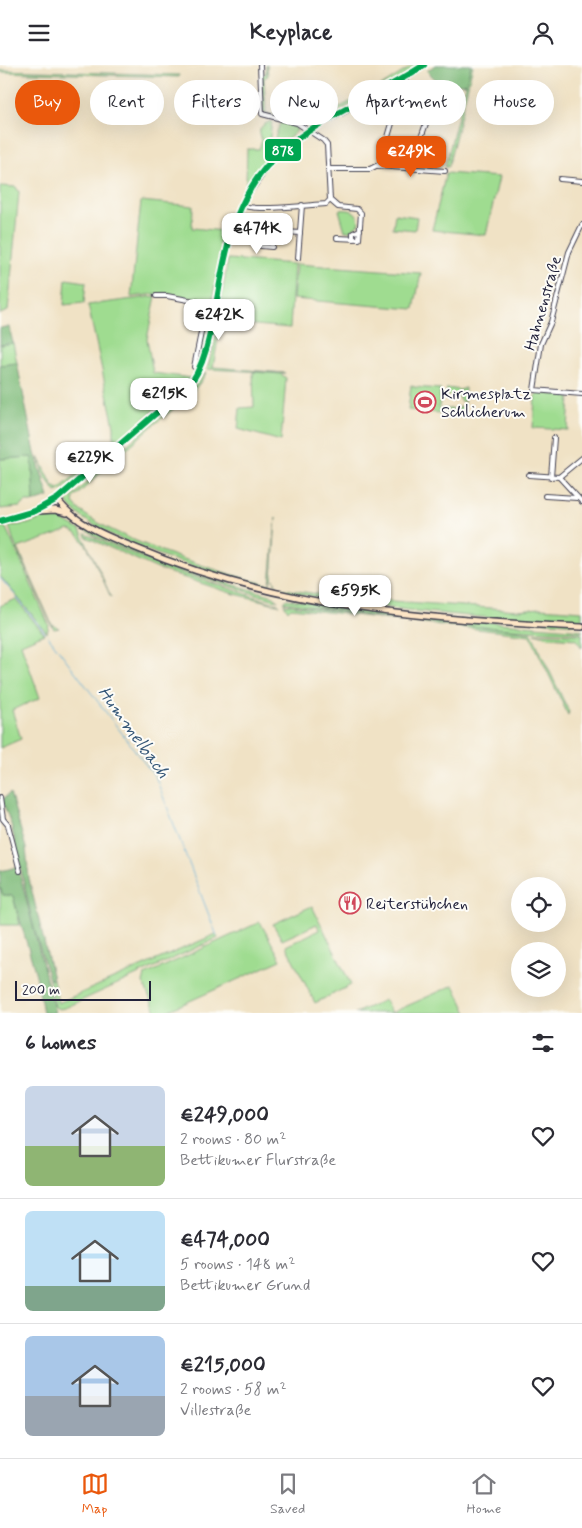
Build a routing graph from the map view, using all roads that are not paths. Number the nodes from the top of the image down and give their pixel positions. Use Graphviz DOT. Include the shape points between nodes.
graph roads {
  1 [pos="260,65"];
  2 [pos="424,65"];
  3 [pos="406,78"];
  4 [pos="426,125"];
  5 [pos="307,131"];
  6 [pos="386,144"];
  7 [pos="378,167"];
  8 [pos="328,169"];
  9 [pos="445,171"];
  10 [pos="560,179"];
  11 [pos="582,181"];
  12 [pos="330,200"];
  13 [pos="241,205"];
  14 [pos="302,205"];
  15 [pos="582,225"];
  16 [pos="273,231"];
  17 [pos="300,233"];
  18 [pos="337,238"];
  19 [pos="298,258"];
  20 [pos="156,296"];
  21 [pos="207,303"];
  22 [pos="215,305"];
  23 [pos="200,370"];
  24 [pos="582,394"];
  25 [pos="554,438"];
  26 [pos="582,458"];
  27 [pos="529,475"];
  28 [pos="551,477"];
  29 [pos="559,477"];
  30 [pos="545,496"];
  31 [pos="577,498"];
  32 [pos="57,499"];
  33 [pos="582,502"];
  34 [pos="35,511"];
  35 [pos="69,514"];
  36 [pos="0,521"];
  37 [pos="582,627"];
  38 [pos="0,798"];
  39 [pos="1,820"];
  40 [pos="20,871"];
  1 -- 5 [label="street" via="262,115 294,121"];
  2 -- 3 [label="main road"];
  3 -- 5 [label="main road"];
  3 -- 6 [label="street" via="405,93"];
  4 -- 6 [label="street" via="418,149"];
  5 -- 8 [label="street" via="326,144"];
  5 -- 13 [label="main road" via="272,160"];
  6 -- 7 [label="street"];
  7 -- 8 [label="street"];
  7 -- 9 [label="street"];
  8 -- 12 [label="street"];
  10 -- 11 [label="street"];
  12 -- 14 [label="street" via="326,204"];
  12 -- 18 [label="street" via="337,207 360,211 359,239"];
  13 -- 14 [label="street" via="251,208"];
  13 -- 22 [label="main road" via="226,245"];
  14 -- 17 [label="street"];
  15 -- 24 [label="street, Hahnenstraße" via="569,252 551,322 541,344 534,390"];
  16 -- 16 [label="street" via="262,231 261,246 272,247"];
  16 -- 17 [label="street"];
  17 -- 19 [label="street"];
  20 -- 21 [label="street"];
  21 -- 22 [label="street"];
  21 -- 23 [label="street" via="194,367"];
  22 -- 23 [label="main road"];
  23 -- 32 [label="main road" via="185,388"];
  25 -- 28 [label="street"];
  26 -- 29 [label="street"];
  27 -- 28 [label="street"];
  28 -- 29 [label="street"];
  29 -- 31 [label="street"];
  30 -- 31 [label="street"];
  31 -- 33 [label="street"];
  32 -- 34 [label="main road"];
  32 -- 35 [label="main road"];
  34 -- 35 [label="main road" via="55,510"];
  34 -- 36 [label="main road"];
  35 -- 37 [label="main road" via="115,539 174,563 286,596 413,614"];
  38 -- 39 [label="street"];
  39 -- 40 [label="street" via="8,825"];
}
